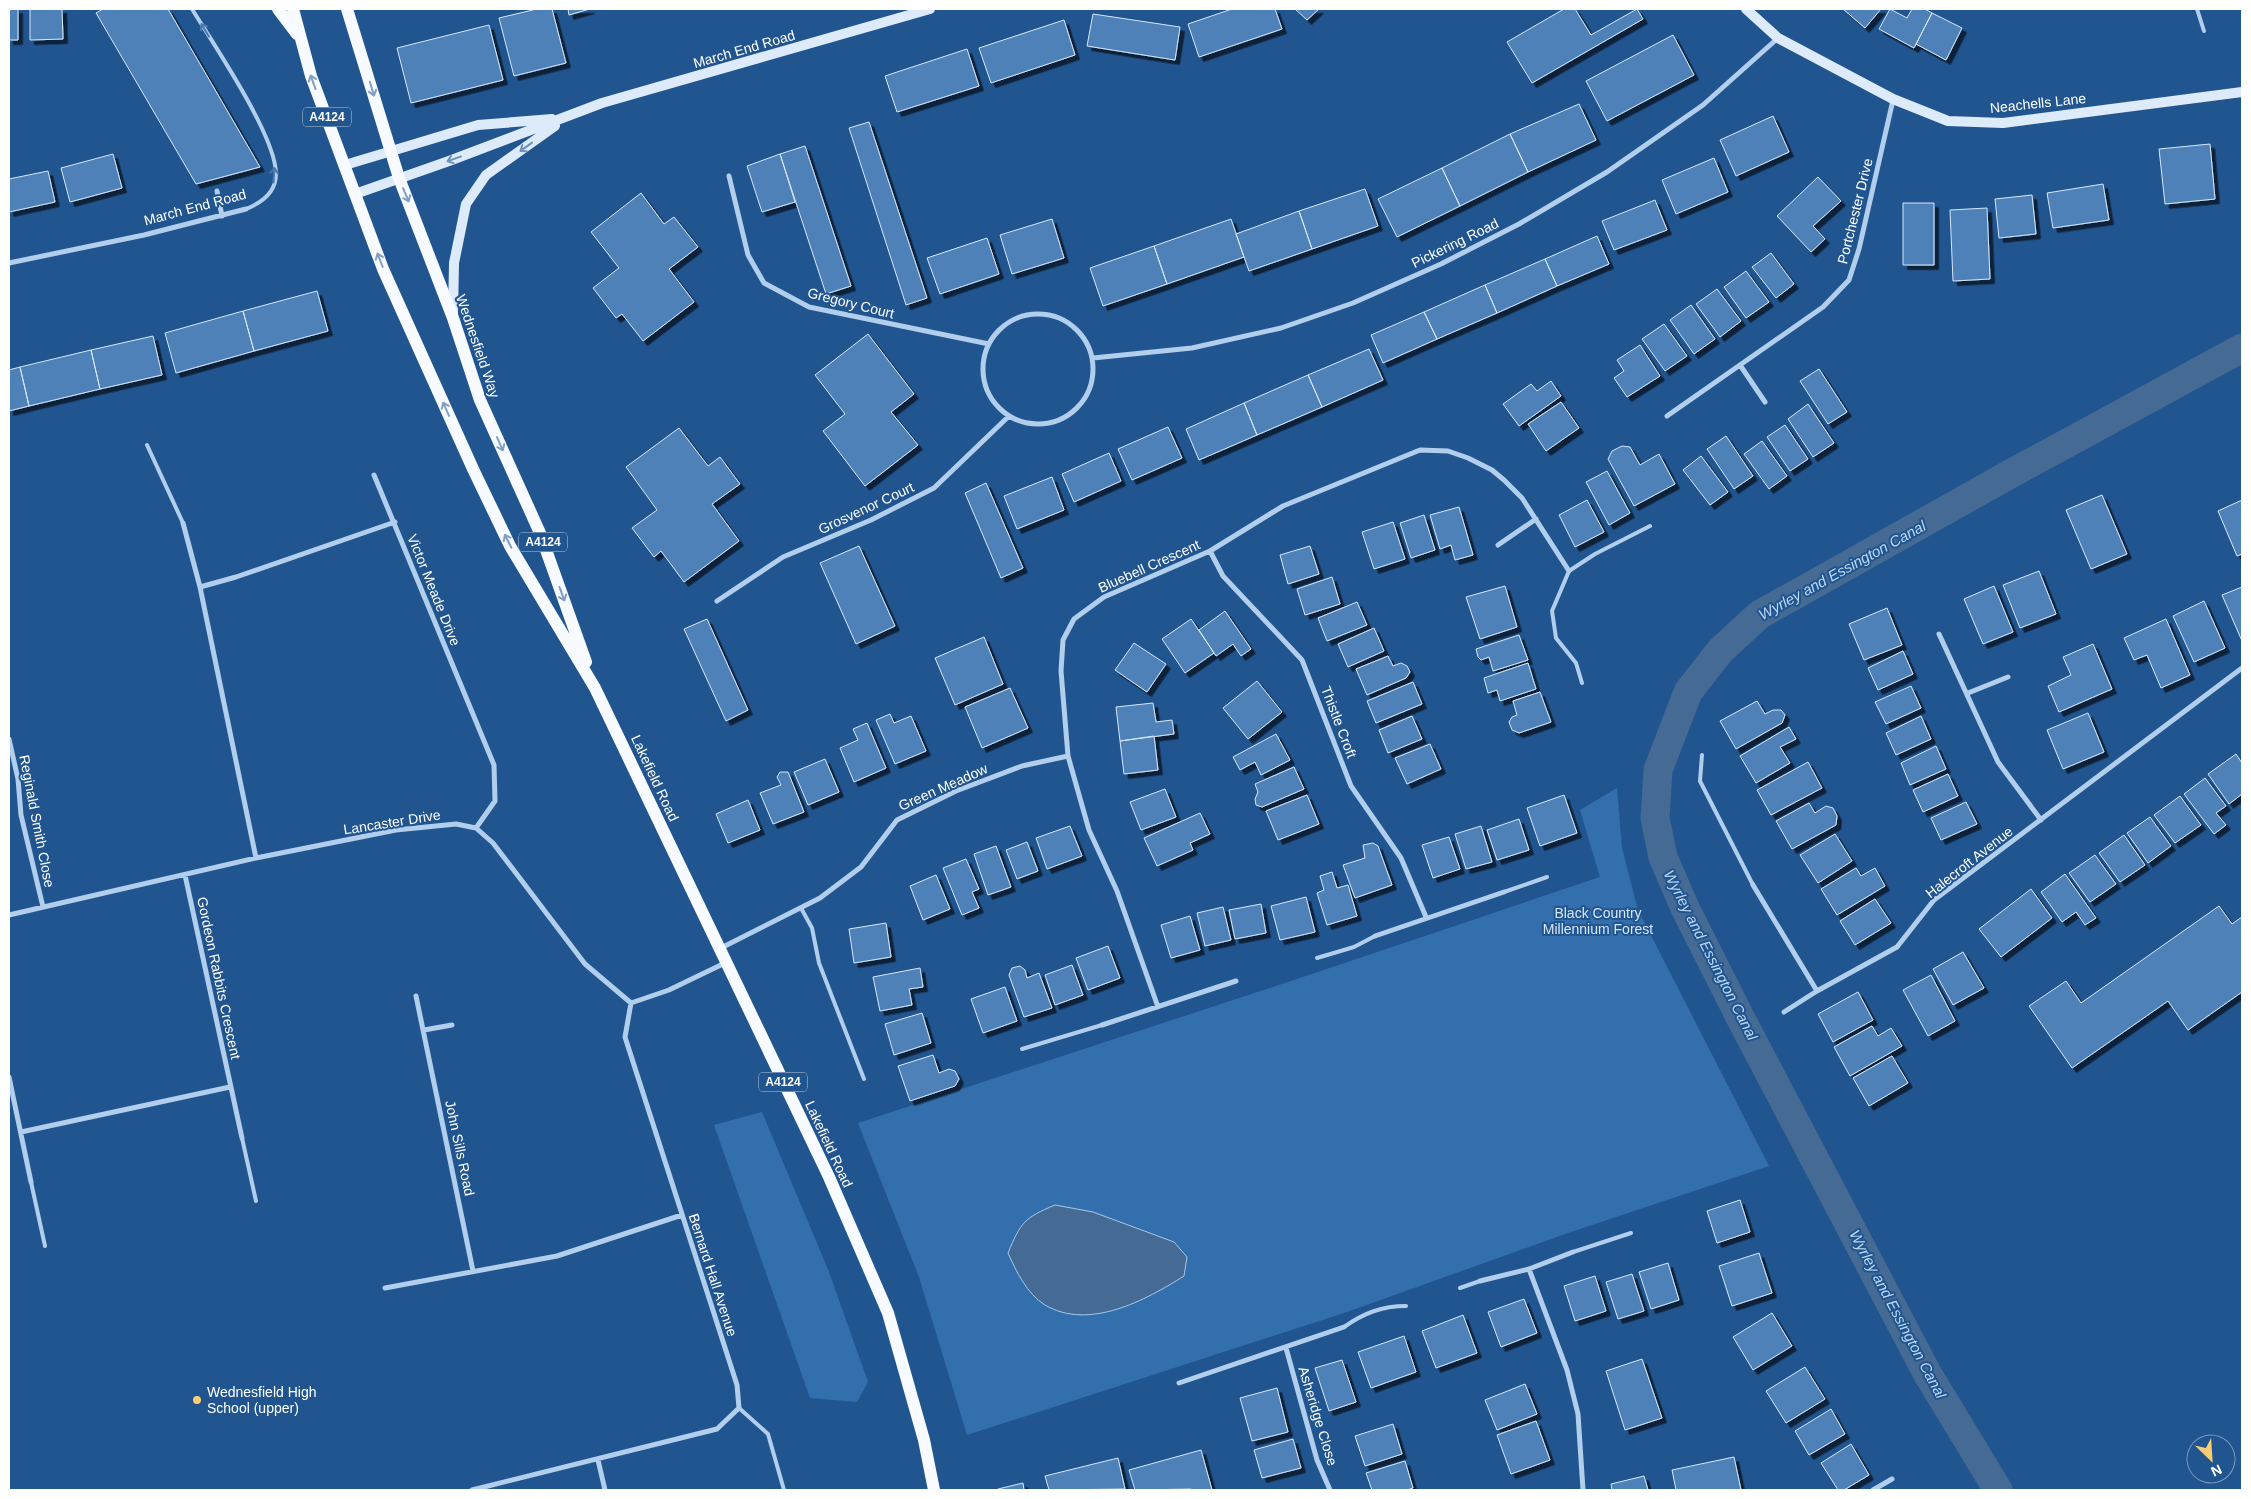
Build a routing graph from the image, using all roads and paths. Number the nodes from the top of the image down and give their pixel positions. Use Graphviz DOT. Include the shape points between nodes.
graph roads {
  1 [pos="192,9"];
  2 [pos="278,9"];
  3 [pos="293,9"];
  4 [pos="347,9"];
  5 [pos="930,9"];
  6 [pos="1746,9"];
  7 [pos="2197,9"];
  8 [pos="2204,32"];
  9 [pos="1778,38"];
  10 [pos="301,41"];
  11 [pos="2242,92"];
  12 [pos="1893,99"];
  13 [pos="566,118"];
  14 [pos="390,149"];
  15 [pos="345,165"];
  16 [pos="729,176"];
  17 [pos="399,178"];
  18 [pos="216,191"];
  19 [pos="355,194"];
  20 [pos="246,210"];
  21 [pos="222,216"];
  22 [pos="9,263"];
  23 [pos="453,318"];
  24 [pos="989,344"];
  25 [pos="1093,358"];
  26 [pos="1740,365"];
  27 [pos="1765,402"];
  28 [pos="1009,416"];
  29 [pos="1667,416"];
  30 [pos="147,445"];
  31 [pos="374,475"];
  32 [pos="1536,519"];
  33 [pos="183,522"];
  34 [pos="395,522"];
  35 [pos="1650,526"];
  36 [pos="1498,545"];
  37 [pos="1210,551"];
  38 [pos="1569,571"];
  39 [pos="200,587"];
  40 [pos="717,601"];
  41 [pos="1939,634"];
  42 [pos="2242,668"];
  43 [pos="2008,677"];
  44 [pos="1582,683"];
  45 [pos="595,688"];
  46 [pos="1968,693"];
  47 [pos="9,739"];
  48 [pos="1702,755"];
  49 [pos="1068,756"];
  50 [pos="2041,820"];
  51 [pos="476,828"];
  52 [pos="256,858"];
  53 [pos="185,875"];
  54 [pos="1547,877"];
  55 [pos="1753,884"];
  56 [pos="1504,892"];
  57 [pos="43,907"];
  58 [pos="801,908"];
  59 [pos="9,915"];
  60 [pos="1426,917"];
  61 [pos="1375,936"];
  62 [pos="721,948"];
  63 [pos="1317,958"];
  64 [pos="728,962"];
  65 [pos="1236,981"];
  66 [pos="1817,991"];
  67 [pos="416,996"];
  68 [pos="630,1003"];
  69 [pos="1158,1007"];
  70 [pos="1784,1012"];
  71 [pos="452,1025"];
  72 [pos="1102,1025"];
  73 [pos="424,1030"];
  74 [pos="1022,1050"];
  75 [pos="9,1078"];
  76 [pos="864,1079"];
  77 [pos="230,1087"];
  78 [pos="21,1132"];
  79 [pos="242,1138"];
  80 [pos="31,1182"];
  81 [pos="256,1201"];
  82 [pos="682,1215"];
  83 [pos="1631,1233"];
  84 [pos="45,1246"];
  85 [pos="1574,1252"];
  86 [pos="1530,1269"];
  87 [pos="473,1271"];
  88 [pos="1480,1281"];
  89 [pos="385,1288"];
  90 [pos="1460,1288"];
  91 [pos="1406,1306"];
  92 [pos="1344,1327"];
  93 [pos="1286,1348"];
  94 [pos="1179,1383"];
  95 [pos="739,1408"];
  96 [pos="598,1460"];
  97 [pos="1892,1479"];
  98 [pos="472,1490"];
  99 [pos="605,1490"];
  100 [pos="784,1490"];
  101 [pos="934,1490"];
  102 [pos="1330,1490"];
  103 [pos="1583,1490"];
  104 [pos="1873,1490"];
  20 -- 1 [label="lane, March End Road, one-way" via="262,203 272,187 276,175 272,150 250,106"];
  2 -- 10 [label="main road"];
  3 -- 10 [label="main road, A4124"];
  4 -- 14 [label="main road, Wednesfield Way / A4124, one-way"];
  5 -- 13 [label="street, March End Road" via="602,103"];
  6 -- 9 [label="street, Neachells Lane"];
  7 -- 8 [label="lane"];
  9 -- 12 [label="street, Neachells Lane"];
  9 -- 25 [label="street, Pickering Road" via="1702,105 1607,172 1519,224 1440,264 1353,303 1281,328 1192,348"];
  15 -- 10 [label="main road, A4124, one-way"];
  11 -- 12 [label="street, Neachells Lane" via="2003,123 1948,120"];
  12 -- 26 [label="street, Portchester Drive" via="1849,280 1823,307"];
  13 -- 14 [label="street" via="478,125"];
  13 -- 17 [label="street, March End Road, one-way"];
  13 -- 23 [label="street, March End Road, one-way" via="486,176 466,204 454,263"];
  14 -- 15 [label="street"];
  14 -- 17 [label="main road, Wednesfield Way / A4124"];
  15 -- 19 [label="main road, A4124"];
  16 -- 24 [label="street, Gregory Court" via="748,255 764,283 809,307"];
  17 -- 19 [label="street, March End Road"];
  17 -- 23 [label="main road, Wednesfield Way / A4124, one-way"];
  18 -- 21 [label="street"];
  45 -- 19 [label="main road, A4124, one-way" via="510,546 383,269"];
  20 -- 21 [label="street, March End Road"];
  21 -- 22 [label="street, March End Road"];
  23 -- 45 [label="main road, Wednesfield Way / A4124, one-way" via="480,400 540,533"];
  24 -- 25 [label="street" via="1000,329 1016,318 1034,314 1053,316 1070,324 1083,338"];
  24 -- 28 [label="street" via="984,359 988,391"];
  25 -- 28 [label="street" via="1090,387 1071,413 1057,421 1041,424"];
  26 -- 27 [label="street"];
  26 -- 29 [label="street, Portchester Drive"];
  28 -- 40 [label="street, Grosvenor Court" via="934,488 871,520 783,557"];
  30 -- 33 [label="lane"];
  31 -- 34 [label="street"];
  32 -- 36 [label="street"];
  32 -- 37 [label="street, Bluebell Crescent" via="1522,498 1492,470 1448,451 1420,450 1283,506"];
  32 -- 38 [label="street, Bluebell Crescent"];
  33 -- 39 [label="street"];
  34 -- 39 [label="street, Victor Meade Drive"];
  34 -- 51 [label="street, Victor Meade Drive" via="494,765 495,801"];
  35 -- 38 [label="lane"];
  37 -- 49 [label="street, Bluebell Crescent" via="1104,597 1074,619 1063,640"];
  37 -- 60 [label="street, Thistle Croft" via="1222,576 1302,660 1351,786 1401,858"];
  38 -- 44 [label="lane" via="1552,611 1556,638 1576,663"];
  39 -- 52 [label="street"];
  41 -- 46 [label="street"];
  42 -- 50 [label="street, Halecroft Avenue"];
  43 -- 46 [label="street"];
  45 -- 62 [label="main road, Lakefield Road / A4124"];
  46 -- 50 [label="street" via="1998,762"];
  47 -- 57 [label="street, Reginald Smith Close" via="18,779 21,815"];
  48 -- 55 [label="lane" via="1700,781"];
  49 -- 58 [label="street, Green Meadow" via="1022,766 956,791 897,820 861,867"];
  49 -- 69 [label="street, Bluebell Crescent" via="1089,830 1117,891"];
  50 -- 66 [label="street, Halecroft Avenue" via="1934,900 1897,947"];
  51 -- 52 [label="street, Lancaster Drive" via="456,824 396,830"];
  51 -- 68 [label="street" via="493,844 585,964"];
  52 -- 53 [label="street, Lancaster Drive"];
  53 -- 57 [label="street, Lancaster Drive"];
  53 -- 77 [label="street, Gordeon Rabbits Crescent"];
  54 -- 56 [label="lane"];
  55 -- 66 [label="street"];
  56 -- 60 [label="street"];
  57 -- 59 [label="street, Lancaster Drive"];
  58 -- 62 [label="street, Green Meadow"];
  58 -- 76 [label="lane" via="812,928 819,963"];
  60 -- 61 [label="street"];
  61 -- 63 [label="lane" via="1354,947"];
  62 -- 64 [label="main road, Lakefield Road / A4124"];
  64 -- 68 [label="street" via="669,990"];
  64 -- 101 [label="main road, Lakefield Road / A4124" via="829,1177 888,1313 924,1440"];
  65 -- 69 [label="street"];
  66 -- 70 [label="street, Halecroft Avenue"];
  67 -- 73 [label="street, John Sills Road"];
  68 -- 82 [label="street, Bernard Hall Avenue" via="624,1037"];
  69 -- 72 [label="street"];
  71 -- 73 [label="street"];
  72 -- 74 [label="lane"];
  73 -- 87 [label="street, John Sills Road"];
  75 -- 78 [label="street"];
  77 -- 78 [label="street"];
  77 -- 79 [label="street, Gordeon Rabbits Crescent"];
  78 -- 80 [label="street"];
  79 -- 81 [label="lane"];
  80 -- 84 [label="lane"];
  82 -- 87 [label="street" via="557,1256"];
  82 -- 95 [label="street, Bernard Hall Avenue" via="737,1385"];
  83 -- 85 [label="lane"];
  85 -- 86 [label="street"];
  86 -- 88 [label="street"];
  86 -- 103 [label="street" via="1568,1370 1578,1414"];
  87 -- 89 [label="street"];
  88 -- 90 [label="lane"];
  91 -- 92 [label="lane" via="1389,1306 1361,1315"];
  92 -- 93 [label="street"];
  93 -- 94 [label="street"];
  93 -- 102 [label="street, Asheridge Close" via="1317,1460"];
  95 -- 96 [label="street" via="718,1429"];
  95 -- 100 [label="lane" via="768,1434"];
  96 -- 98 [label="street"];
  96 -- 99 [label="street"];
  97 -- 104 [label="street"];
}
